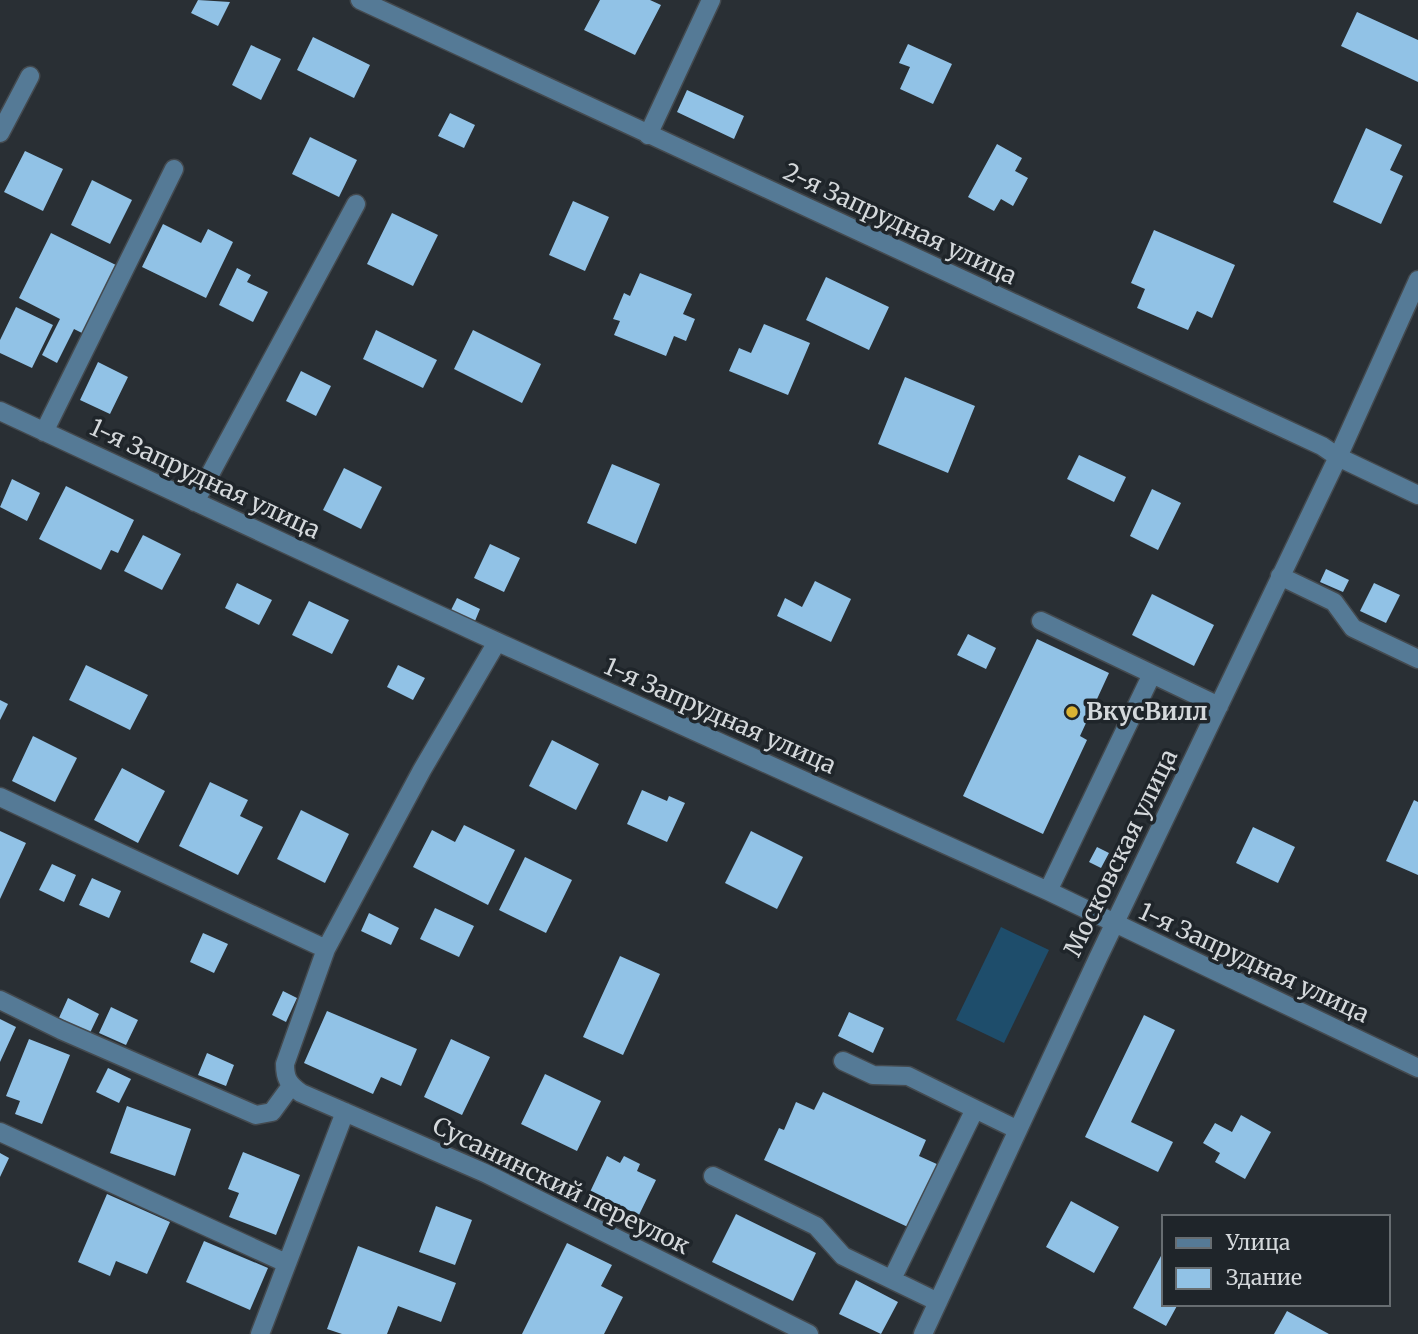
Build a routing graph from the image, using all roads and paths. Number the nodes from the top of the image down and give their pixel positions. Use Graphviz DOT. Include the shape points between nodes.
graph roads {
  1 [pos="360,0"];
  2 [pos="711,0"];
  3 [pos="30,76"];
  4 [pos="0,133"];
  5 [pos="648,135"];
  6 [pos="174,169"];
  7 [pos="356,204"];
  8 [pos="1418,280"];
  9 [pos="0,411"];
  10 [pos="44,432"];
  11 [pos="1338,457"];
  12 [pos="1418,495"];
  13 [pos="195,502"];
  14 [pos="1280,576"];
  15 [pos="1041,621"];
  16 [pos="498,642"];
  17 [pos="1418,659"];
  18 [pos="1152,674"];
  19 [pos="1219,706"];
  20 [pos="0,797"];
  21 [pos="1048,891"];
  22 [pos="1115,924"];
  23 [pos="326,949"];
  24 [pos="0,1000"];
  25 [pos="843,1061"];
  26 [pos="1418,1068"];
  27 [pos="291,1086"];
  28 [pos="975,1109"];
  29 [pos="345,1112"];
  30 [pos="1018,1130"];
  31 [pos="0,1132"];
  32 [pos="713,1176"];
  33 [pos="286,1263"];
  34 [pos="892,1279"];
  35 [pos="938,1302"];
  36 [pos="260,1334"];
  37 [pos="809,1334"];
  38 [pos="923,1334"];
  1 -- 5 [label="street, 2-я Запрудная улица"];
  2 -- 5 [label="street"];
  3 -- 4 [label="street"];
  5 -- 11 [label="street, 2-я Запрудная улица"];
  6 -- 10 [label="street"];
  7 -- 13 [label="street"];
  8 -- 11 [label="street, Московская улица"];
  9 -- 10 [label="street, 1-я Запрудная улица"];
  10 -- 13 [label="street, 1-я Запрудная улица"];
  11 -- 12 [label="street, 2-я Запрудная улица"];
  11 -- 14 [label="street, Московская улица"];
  13 -- 16 [label="street, 1-я Запрудная улица"];
  14 -- 17 [label="street" via="1334,602 1353,628"];
  14 -- 19 [label="street, Московская улица"];
  15 -- 18 [label="street"];
  16 -- 21 [label="street, 1-я Запрудная улица"];
  16 -- 23 [label="street" via="422,770"];
  18 -- 19 [label="street"];
  18 -- 21 [label="street"];
  19 -- 22 [label="street, Московская улица"];
  20 -- 23 [label="street"];
  21 -- 22 [label="street, 1-я Запрудная улица"];
  22 -- 26 [label="street, 1-я Запрудная улица"];
  22 -- 30 [label="street, Московская улица"];
  23 -- 27 [label="street" via="285,1064"];
  24 -- 27 [label="street" via="256,1115 272,1112"];
  25 -- 28 [label="street" via="873,1075 908,1076"];
  27 -- 29 [label="street, Сусанинский переулок"];
  28 -- 30 [label="street"];
  28 -- 34 [label="street"];
  29 -- 33 [label="street"];
  29 -- 37 [label="street, Сусанинский переулок" via="485,1173"];
  30 -- 35 [label="street, Московская улица"];
  31 -- 33 [label="street"];
  32 -- 34 [label="street" via="816,1226 843,1256"];
  33 -- 36 [label="street"];
  34 -- 35 [label="street"];
  35 -- 38 [label="street, Московская улица"];
}
